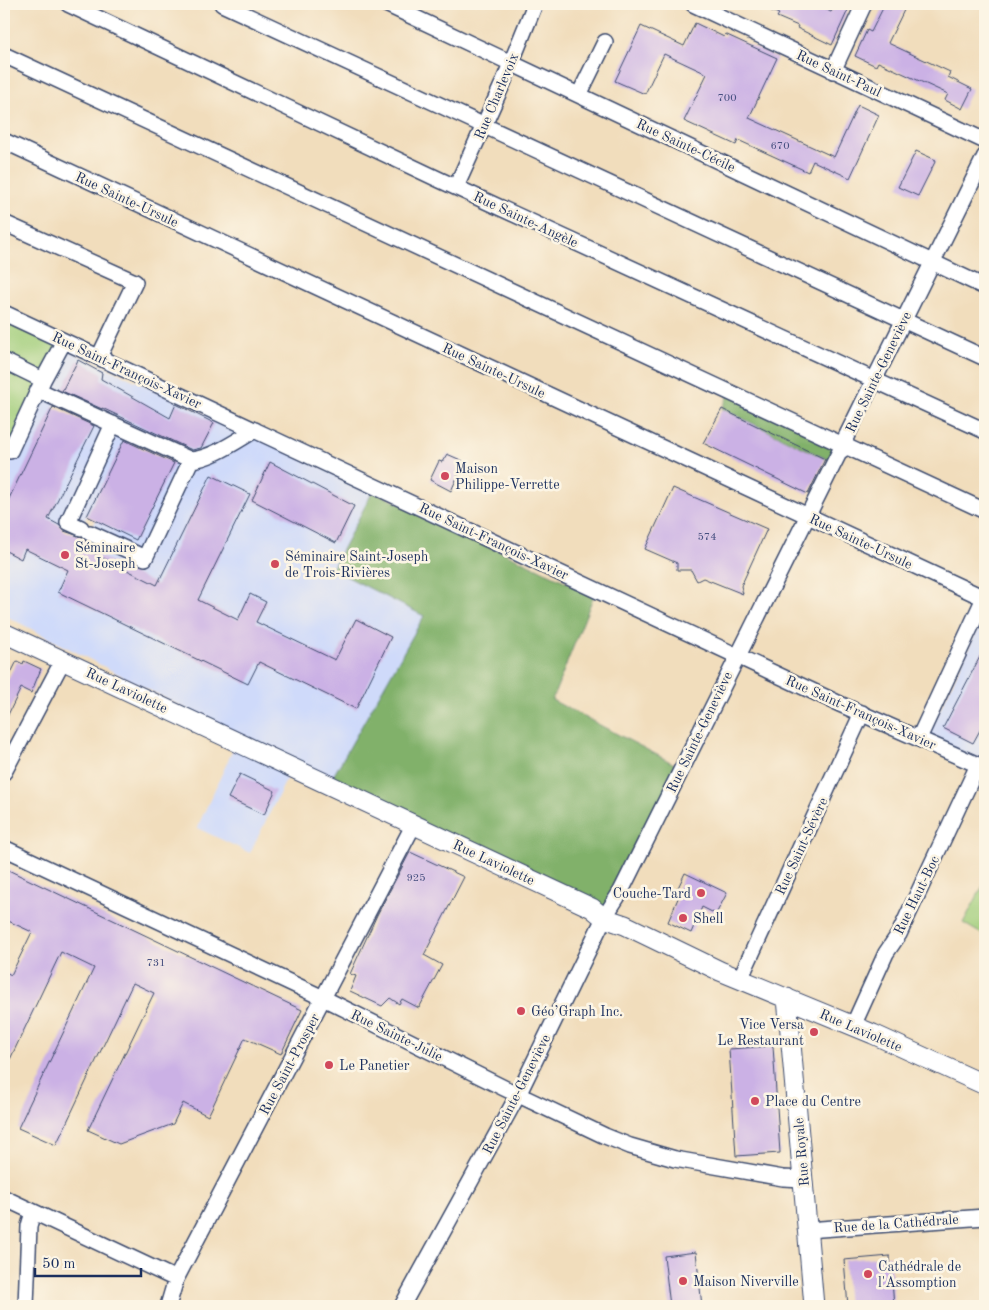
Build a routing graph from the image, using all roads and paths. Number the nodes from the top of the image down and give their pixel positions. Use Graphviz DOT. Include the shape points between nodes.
graph roads {
  1 [pos="68,4"];
  2 [pos="222,4"];
  3 [pos="386,4"];
  4 [pos="535,4"];
  5 [pos="694,4"];
  6 [pos="864,4"];
  7 [pos="605,42"];
  8 [pos="4,55"];
  9 [pos="511,62"];
  10 [pos="833,70"];
  11 [pos="579,95"];
  12 [pos="484,125"];
  13 [pos="985,141"];
  14 [pos="4,142"];
  15 [pos="985,156"];
  16 [pos="456,187"];
  17 [pos="4,223"];
  18 [pos="933,262"];
  19 [pos="985,286"];
  20 [pos="4,313"];
  21 [pos="904,322"];
  22 [pos="64,341"];
  23 [pos="99,357"];
  24 [pos="985,358"];
  25 [pos="4,361"];
  26 [pos="875,380"];
  27 [pos="41,385"];
  28 [pos="113,424"];
  29 [pos="255,430"];
  30 [pos="985,430"];
  31 [pos="846,446"];
  32 [pos="4,448"];
  33 [pos="191,460"];
  34 [pos="985,511"];
  35 [pos="807,516"];
  36 [pos="985,597"];
  37 [pos="980,622"];
  38 [pos="4,633"];
  39 [pos="738,655"];
  40 [pos="63,660"];
  41 [pos="862,713"];
  42 [pos="919,738"];
  43 [pos="982,766"];
  44 [pos="4,772"];
  45 [pos="414,824"];
  46 [pos="4,848"];
  47 [pos="604,918"];
  48 [pos="740,979"];
  49 [pos="323,998"];
  50 [pos="787,998"];
  51 [pos="853,1026"];
  52 [pos="985,1085"];
  53 [pos="518,1095"];
  54 [pos="803,1179"];
  55 [pos="4,1198"];
  56 [pos="33,1212"];
  57 [pos="985,1217"];
  58 [pos="807,1230"];
  59 [pos="176,1279"];
  60 [pos="26,1306"];
  61 [pos="168,1306"];
  62 [pos="402,1306"];
  63 [pos="814,1306"];
  1 -- 16 [label="street, Rue Sainte-Angèle"];
  2 -- 12 [label="street"];
  3 -- 9 [label="street, Rue Sainte-Cécile"];
  4 -- 9 [label="street, Rue Charlevoix"];
  5 -- 10 [label="street, Rue Saint-Paul"];
  6 -- 10 [label="street"];
  7 -- 11 [label="street"];
  8 -- 31 [label="street"];
  9 -- 11 [label="street, Rue Sainte-Cécile"];
  9 -- 12 [label="street, Rue Charlevoix"];
  10 -- 13 [label="street, Rue Saint-Paul"];
  11 -- 18 [label="street, Rue Sainte-Cécile"];
  12 -- 16 [label="street, Rue Charlevoix"];
  12 -- 21 [label="street"];
  14 -- 35 [label="street, Rue Sainte-Ursule"];
  15 -- 18 [label="street, Rue Sainte-Geneviève"];
  16 -- 26 [label="street, Rue Sainte-Angèle"];
  17 -- 23 [label="street" via="135,282"];
  18 -- 19 [label="street, Rue Sainte-Cécile"];
  18 -- 21 [label="street, Rue Sainte-Geneviève"];
  20 -- 22 [label="street, Rue Saint-François-Xavier"];
  21 -- 24 [label="street"];
  21 -- 26 [label="street, Rue Sainte-Geneviève"];
  22 -- 23 [label="street, Rue Saint-François-Xavier"];
  22 -- 27 [label="street"];
  23 -- 29 [label="street, Rue Saint-François-Xavier"];
  25 -- 27 [label="street"];
  26 -- 30 [label="street, Rue Sainte-Angèle"];
  26 -- 31 [label="street, Rue Sainte-Geneviève" via="845,439"];
  27 -- 28 [label="street"];
  27 -- 32 [label="street" via="10,451"];
  28 -- 33 [label="street"];
  28 -- 33 [label="street" via="68,522 145,558"];
  29 -- 33 [label="street" via="228,446"];
  29 -- 39 [label="street, Rue Saint-François-Xavier"];
  31 -- 34 [label="street"];
  31 -- 35 [label="street, Rue Sainte-Geneviève" via="840,450"];
  35 -- 36 [label="street, Rue Sainte-Ursule"];
  35 -- 39 [label="street, Rue Sainte-Geneviève"];
  36 -- 37 [label="street"];
  37 -- 42 [label="street"];
  38 -- 40 [label="main road, Rue Laviolette"];
  39 -- 41 [label="street, Rue Saint-François-Xavier"];
  39 -- 47 [label="street, Rue Sainte-Geneviève"];
  40 -- 44 [label="street"];
  40 -- 45 [label="main road, Rue Laviolette"];
  41 -- 42 [label="street, Rue Saint-François-Xavier"];
  41 -- 48 [label="street, Rue Saint-Sévère"];
  42 -- 43 [label="street, Rue Saint-François-Xavier"];
  43 -- 51 [label="street, Rue Haut-Boc" via="899,934 886,953"];
  45 -- 47 [label="main road, Rue Laviolette" via="592,908"];
  45 -- 49 [label="street, Rue Saint-Prosper"];
  46 -- 49 [label="street, Rue Sainte-Julie"];
  47 -- 48 [label="main road, Rue Laviolette" via="625,924"];
  47 -- 53 [label="street, Rue Sainte-Geneviève"];
  48 -- 50 [label="main road, Rue Laviolette"];
  49 -- 53 [label="street, Rue Sainte-Julie"];
  49 -- 59 [label="street, Rue Saint-Prosper"];
  50 -- 51 [label="main road, Rue Laviolette"];
  50 -- 54 [label="main road, Rue Royale"];
  51 -- 52 [label="main road, Rue Laviolette"];
  53 -- 54 [label="street, Rue Sainte-Julie" via="652,1154 732,1170"];
  53 -- 62 [label="street, Rue Sainte-Geneviève"];
  54 -- 58 [label="main road, Rue Royale"];
  55 -- 56 [label="street"];
  56 -- 59 [label="street"];
  56 -- 60 [label="street" via="29,1226"];
  57 -- 58 [label="street, Rue de la Cathédrale"];
  58 -- 63 [label="main road, Rue Royale"];
  59 -- 61 [label="street, Rue Saint-Prosper"];
}
